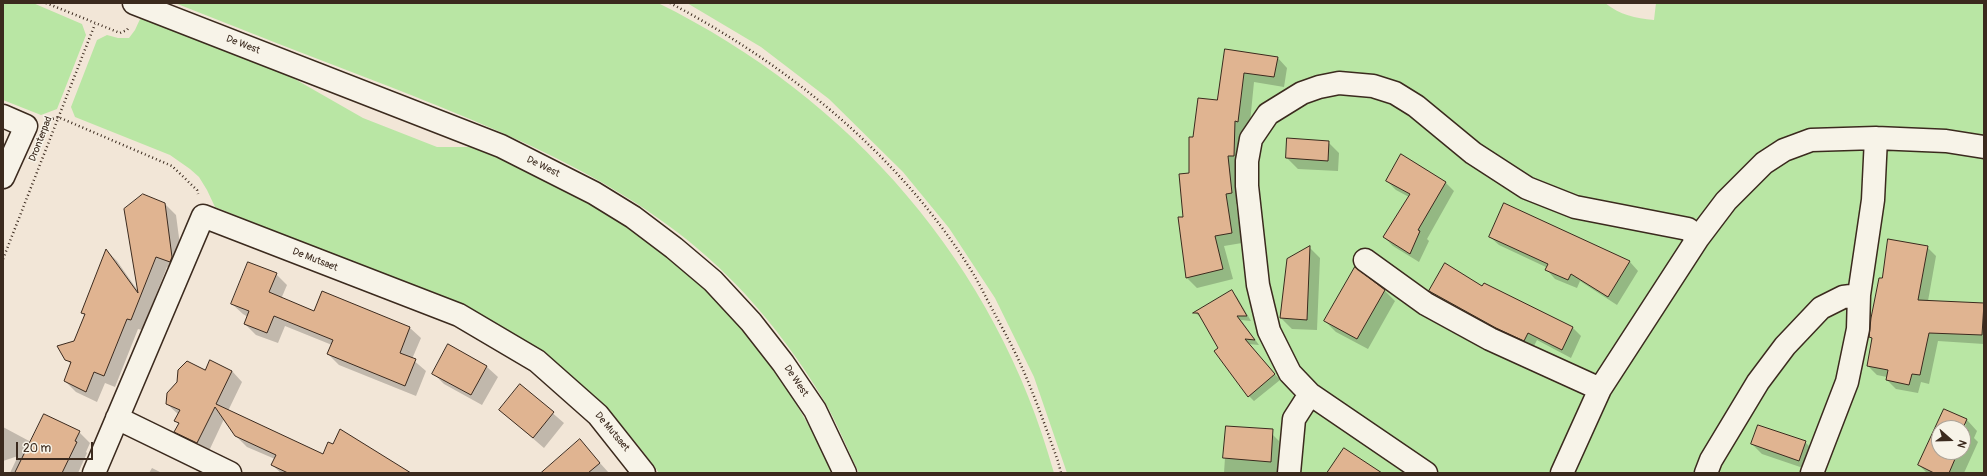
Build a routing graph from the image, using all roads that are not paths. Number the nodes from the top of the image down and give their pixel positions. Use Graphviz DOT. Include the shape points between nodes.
graph roads {
  1 [pos="134,3"];
  2 [pos="3,116"];
  3 [pos="1876,138"];
  4 [pos="1984,147"];
  5 [pos="3,176"];
  6 [pos="1698,238"];
  7 [pos="1366,260"];
  8 [pos="1859,295"];
  9 [pos="1600,389"];
  10 [pos="1310,394"];
  11 [pos="117,418"];
  12 [pos="94,473"];
  13 [pos="230,473"];
  14 [pos="644,473"];
  15 [pos="846,473"];
  16 [pos="1289,473"];
  17 [pos="1426,473"];
  18 [pos="1562,473"];
  19 [pos="1706,473"];
  20 [pos="1812,473"];
  1 -- 15 [label="street, De West" via="501,146 594,193 632,217 713,281 750,322 783,363 815,410"];
  2 -- 5 [label="street" via="26,126"];
  3 -- 4 [label="street" via="1946,141"];
  3 -- 6 [label="street" via="1811,140 1784,150 1758,168 1726,201"];
  3 -- 8 [label="street" via="1873,200"];
  6 -- 9 [label="street"];
  6 -- 10 [label="street" via="1688,229 1575,207 1527,188 1473,153 1416,106 1395,93 1373,86 1339,83 1302,93 1268,114 1258,126 1251,139 1247,161 1247,186 1258,285 1269,331 1290,373"];
  7 -- 9 [label="street" via="1426,304 1490,338"];
  8 -- 19 [label="street" via="1843,297 1822,308 1785,346 1758,382 1711,460"];
  8 -- 20 [label="street" via="1858,329 1847,382"];
  9 -- 18 [label="street"];
  10 -- 16 [label="street" via="1294,420"];
  10 -- 17 [label="street"];
  11 -- 12 [label="street"];
  11 -- 13 [label="street"];
  11 -- 14 [label="street, De Mutsaet" via="203,216 459,315 485,329 537,361 598,415"];
}
